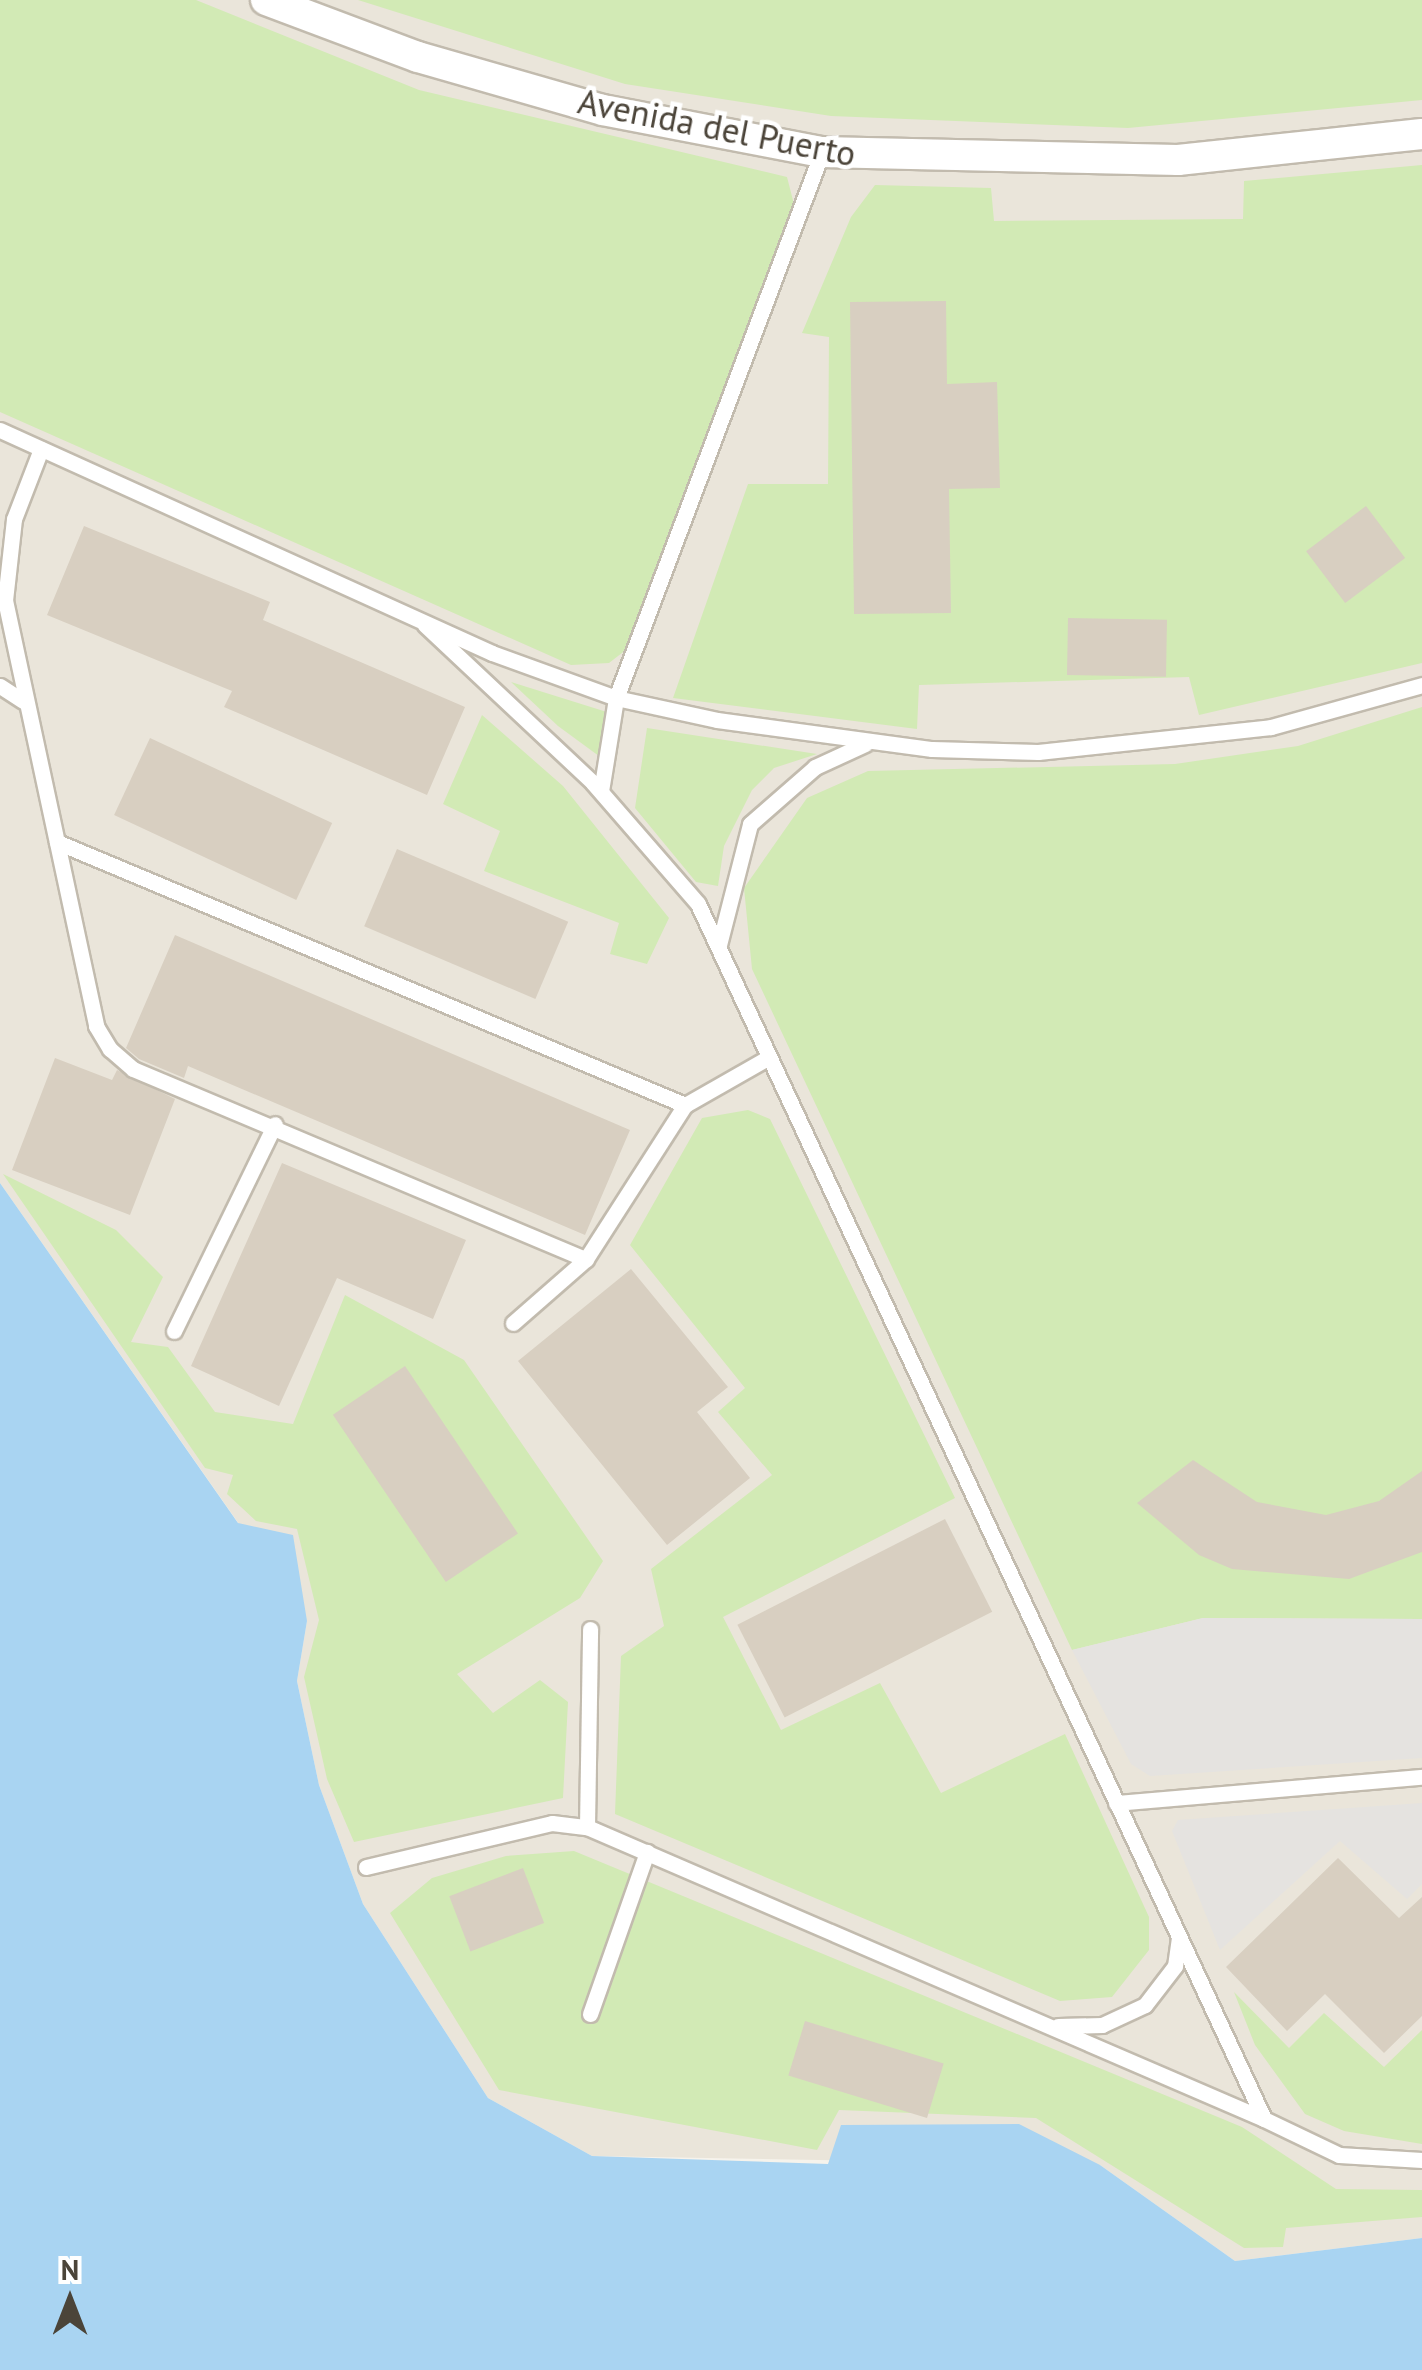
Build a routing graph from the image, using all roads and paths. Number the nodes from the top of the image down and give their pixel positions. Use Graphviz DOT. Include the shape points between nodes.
graph roads {
  1 [pos="266,0"];
  2 [pos="1422,134"];
  3 [pos="822,152"];
  4 [pos="0,430"];
  5 [pos="42,449"];
  6 [pos="425,626"];
  7 [pos="0,686"];
  8 [pos="1422,686"];
  9 [pos="616,698"];
  10 [pos="23,701"];
  11 [pos="869,742"];
  12 [pos="601,791"];
  13 [pos="57,842"];
  14 [pos="719,946"];
  15 [pos="764,1060"];
  16 [pos="685,1105"];
  17 [pos="276,1124"];
  18 [pos="586,1258"];
  19 [pos="513,1323"];
  20 [pos="174,1331"];
  21 [pos="590,1629"];
  22 [pos="1422,1777"];
  23 [pos="1116,1802"];
  24 [pos="587,1827"];
  25 [pos="647,1852"];
  26 [pos="366,1867"];
  27 [pos="1179,1936"];
  28 [pos="590,2014"];
  29 [pos="1046,2025"];
  30 [pos="1264,2119"];
  31 [pos="1422,2160"];
  1 -- 3 [label="street, Avenida del Puerto" via="418,57 602,110"];
  2 -- 3 [label="street, Avenida del Puerto" via="1178,160"];
  3 -- 9 [label="lane"];
  4 -- 5 [label="lane"];
  5 -- 6 [label="lane"];
  5 -- 10 [label="lane" via="5,559"];
  6 -- 9 [label="lane"];
  6 -- 12 [label="lane"];
  7 -- 10 [label="lane"];
  8 -- 11 [label="lane" via="1334,714 1188,738 988,753"];
  9 -- 11 [label="lane"];
  9 -- 12 [label="lane"];
  10 -- 13 [label="lane"];
  11 -- 14 [label="lane" via="815,767 750,824"];
  12 -- 14 [label="lane" via="675,873"];
  13 -- 16 [label="lane"];
  13 -- 17 [label="lane" via="96,1026 110,1050 133,1069"];
  14 -- 15 [label="lane"];
  15 -- 16 [label="lane"];
  15 -- 23 [label="lane"];
  16 -- 18 [label="lane"];
  17 -- 18 [label="lane"];
  17 -- 20 [label="lane"];
  18 -- 19 [label="lane"];
  21 -- 24 [label="lane"];
  22 -- 23 [label="lane"];
  23 -- 27 [label="lane"];
  24 -- 25 [label="lane"];
  24 -- 26 [label="lane" via="552,1823"];
  25 -- 28 [label="lane"];
  25 -- 29 [label="lane"];
  27 -- 29 [label="lane" via="1163,1986 1135,2012 1102,2025"];
  27 -- 30 [label="lane"];
  29 -- 30 [label="lane"];
  30 -- 31 [label="lane" via="1339,2154"];
}
